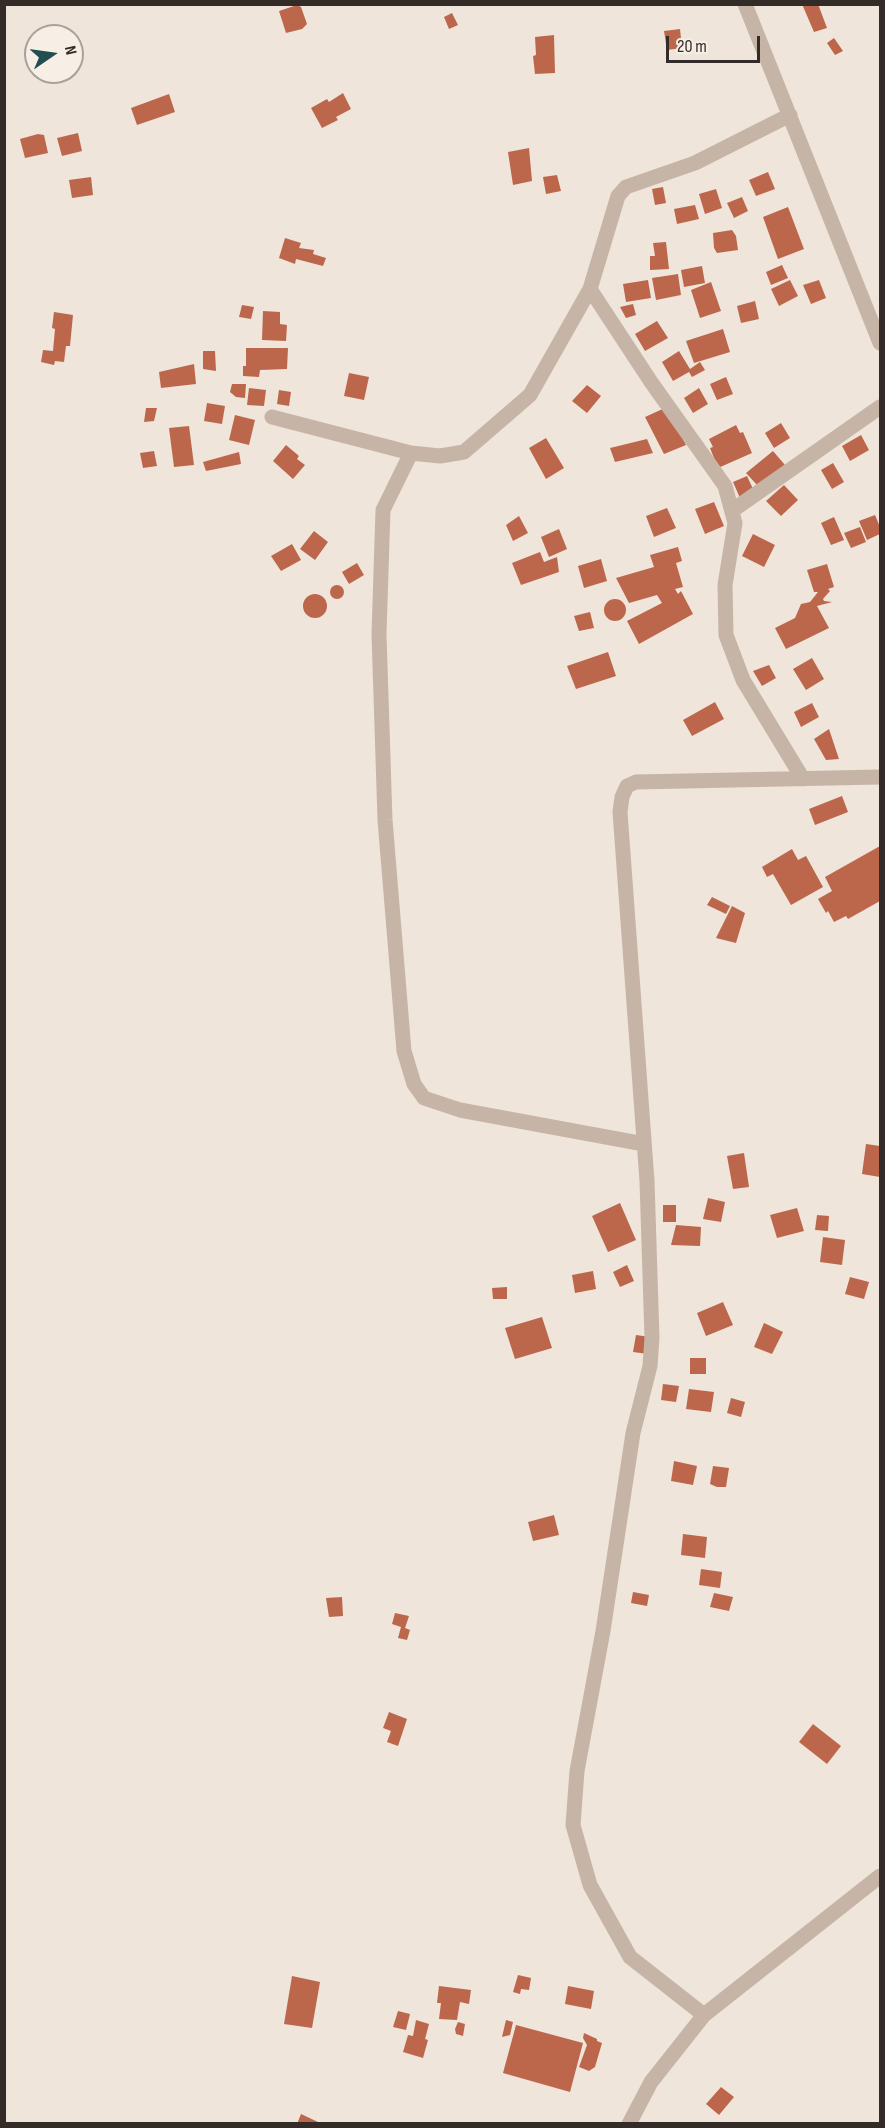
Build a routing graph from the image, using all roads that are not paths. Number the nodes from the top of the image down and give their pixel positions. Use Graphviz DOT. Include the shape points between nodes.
graph roads {
  1 [pos="745,4"];
  2 [pos="790,116"];
  3 [pos="590,290"];
  4 [pos="880,343"];
  5 [pos="880,407"];
  6 [pos="272,417"];
  7 [pos="411,453"];
  8 [pos="733,510"];
  9 [pos="880,777"];
  10 [pos="803,779"];
  11 [pos="644,1144"];
  12 [pos="880,1876"];
  13 [pos="704,2015"];
  14 [pos="629,2124"];
  1 -- 2 [label="street"];
  2 -- 3 [label="street" via="694,163 626,187 618,196"];
  2 -- 4 [label="street"];
  3 -- 7 [label="street" via="530,395 464,452 440,456"];
  3 -- 8 [label="street" via="726,486"];
  5 -- 8 [label="street"];
  6 -- 7 [label="street"];
  7 -- 11 [label="street" via="383,510 379,633 385,820 404,1052 414,1084 424,1098 460,1110"];
  8 -- 10 [label="street" via="735,523 725,585 726,635 743,680"];
  9 -- 10 [label="street"];
  10 -- 11 [label="street" via="636,782 627,786 622,797"];
  11 -- 13 [label="street" via="650,1366 633,1433 577,1771 573,1825 590,1886 630,1957"];
  12 -- 13 [label="street"];
  13 -- 14 [label="street" via="651,2082"];
}
